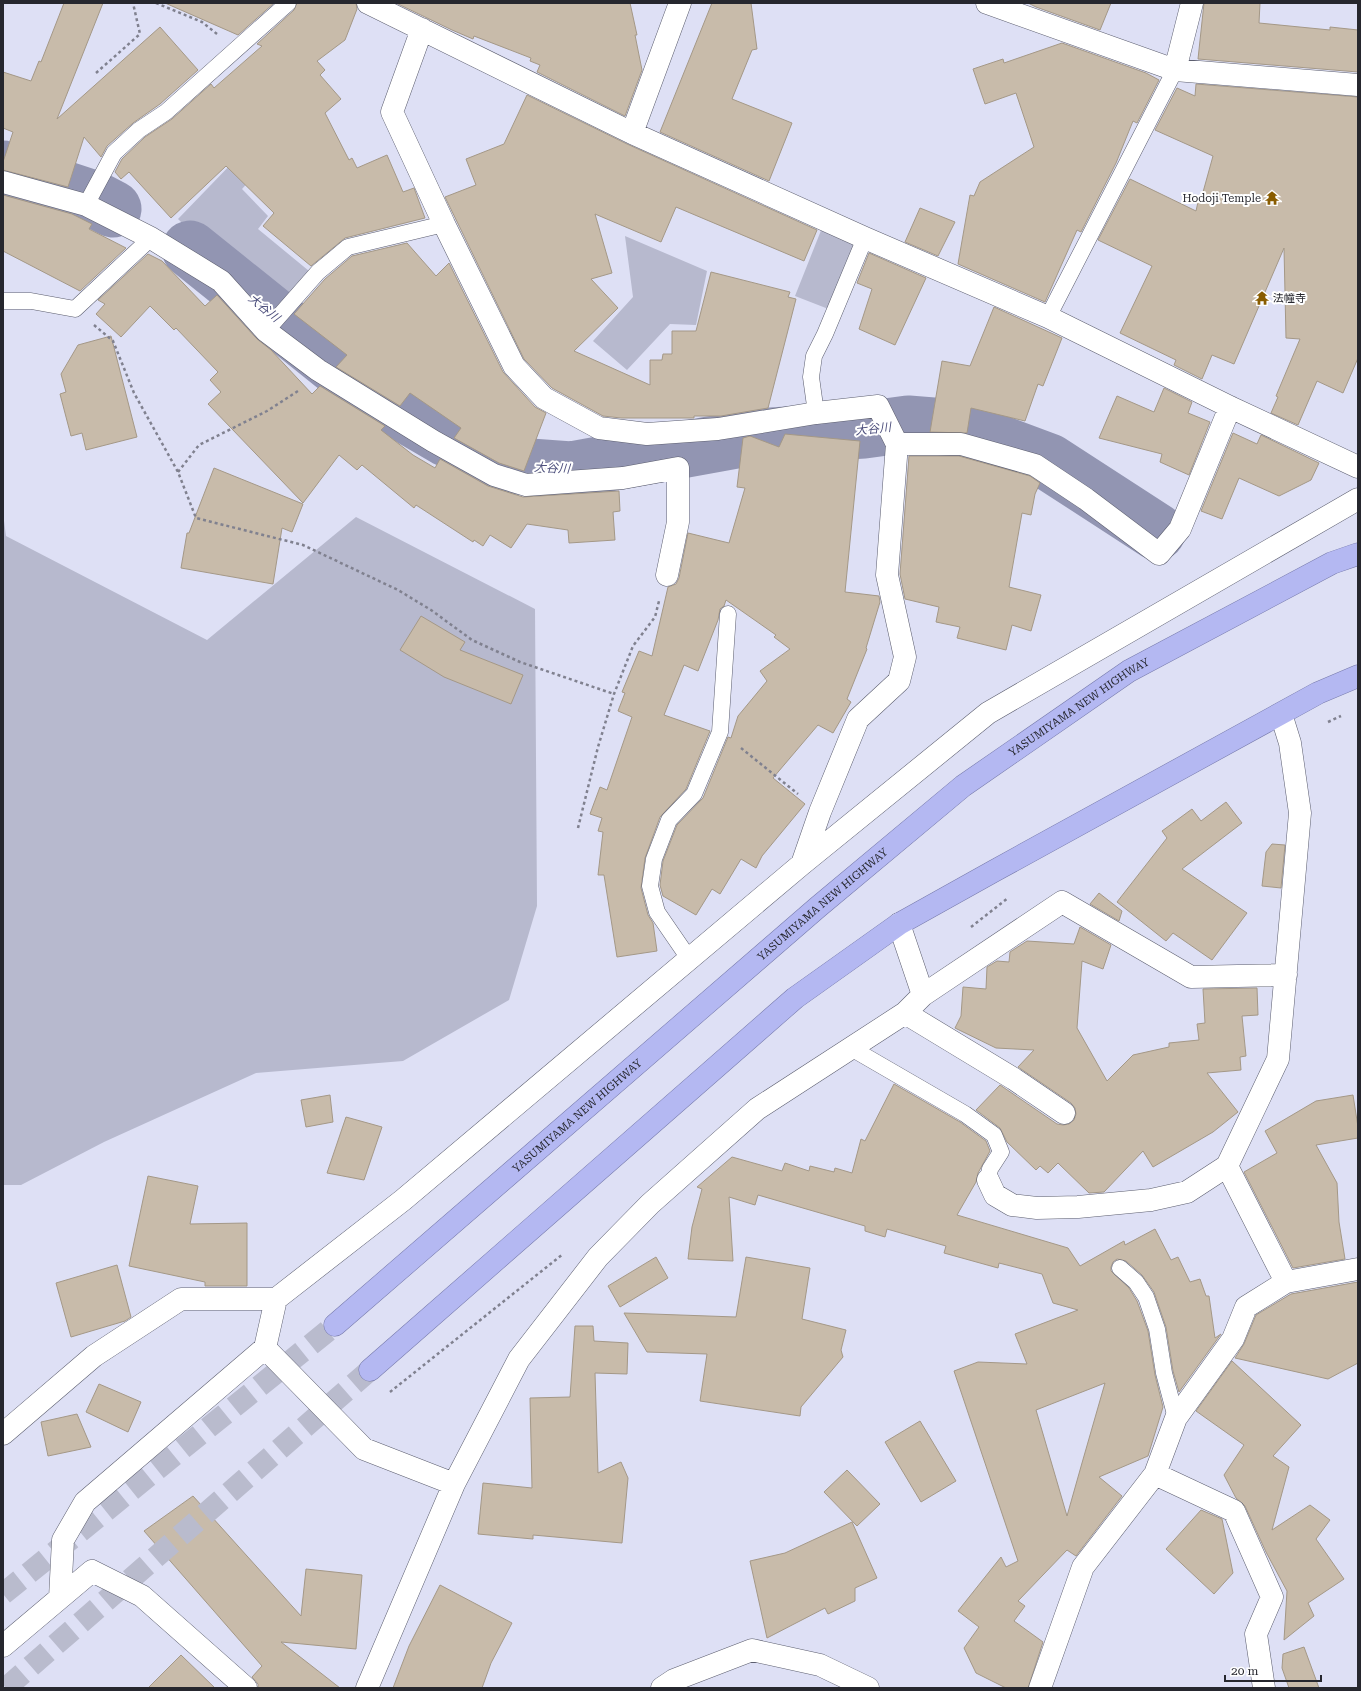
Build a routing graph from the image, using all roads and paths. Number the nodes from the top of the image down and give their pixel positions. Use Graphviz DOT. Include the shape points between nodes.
graph roads {
  1 [pos="133,3"];
  2 [pos="156,3"];
  3 [pos="288,3"];
  4 [pos="368,3"];
  5 [pos="680,3"];
  6 [pos="987,3"];
  7 [pos="1192,3"];
  8 [pos="422,29"];
  9 [pos="237,49"];
  10 [pos="1175,70"];
  11 [pos="96,73"];
  12 [pos="1358,85"];
  13 [pos="632,133"];
  14 [pos="3,182"];
  15 [pos="86,205"];
  16 [pos="444,224"];
  17 [pos="151,238"];
  18 [pos="865,238"];
  19 [pos="3,301"];
  20 [pos="75,309"];
  21 [pos="1048,317"];
  22 [pos="266,331"];
  23 [pos="318,370"];
  24 [pos="1230,406"];
  25 [pos="816,412"];
  26 [pos="897,444"];
  27 [pos="1358,467"];
  28 [pos="178,472"];
  29 [pos="1358,499"];
  30 [pos="1358,554"];
  31 [pos="667,575"];
  32 [pos="728,614"];
  33 [pos="1358,676"];
  34 [pos="614,694"];
  35 [pos="1281,714"];
  36 [pos="720,732"];
  37 [pos="820,812"];
  38 [pos="578,828"];
  39 [pos="802,864"];
  40 [pos="900,924"];
  41 [pos="690,960"];
  42 [pos="1286,975"];
  43 [pos="923,995"];
  44 [pos="905,1013"];
  45 [pos="851,1048"];
  46 [pos="1064,1112"];
  47 [pos="1227,1166"];
  48 [pos="988,1180"];
  49 [pos="1120,1268"];
  50 [pos="1358,1268"];
  51 [pos="1286,1282"];
  52 [pos="276,1299"];
  53 [pos="335,1325"];
  54 [pos="265,1348"];
  55 [pos="370,1370"];
  56 [pos="1176,1418"];
  57 [pos="3,1434"];
  58 [pos="1155,1474"];
  59 [pos="454,1484"];
  60 [pos="60,1598"];
  61 [pos="3,1646"];
  62 [pos="820,1665"];
  63 [pos="246,1688"];
  64 [pos="367,1688"];
  65 [pos="662,1688"];
  66 [pos="827,1688"];
  67 [pos="868,1688"];
  68 [pos="1040,1688"];
  69 [pos="1264,1688"];
  1 -- 11 [label="path" via="140,34"];
  2 -- 9 [label="path" via="202,22"];
  3 -- 9 [label="lane"];
  4 -- 8 [label="street"];
  5 -- 13 [label="street"];
  6 -- 10 [label="street"];
  7 -- 10 [label="street"];
  8 -- 13 [label="street"];
  8 -- 16 [label="street" via="392,112"];
  9 -- 15 [label="lane" via="166,112 139,130 114,153"];
  10 -- 12 [label="street"];
  10 -- 21 [label="lane"];
  13 -- 18 [label="street"];
  14 -- 15 [label="street"];
  15 -- 17 [label="street"];
  16 -- 22 [label="lane" via="348,247 318,272"];
  16 -- 25 [label="street" via="514,366 544,398 599,428 647,434 718,429"];
  17 -- 20 [label="lane"];
  17 -- 22 [label="street" via="221,281"];
  18 -- 21 [label="street"];
  18 -- 25 [label="lane" via="814,356 811,377"];
  19 -- 20 [label="lane" via="31,301"];
  20 -- 28 [label="path" via="113,341 134,393"];
  21 -- 24 [label="street"];
  22 -- 23 [label="street"];
  23 -- 28 [label="path" via="295,394 199,445"];
  23 -- 31 [label="street" via="494,476 526,485 623,478 678,468 678,522"];
  24 -- 26 [label="street" via="1180,528 1159,554 1086,498 1035,465 960,444"];
  24 -- 27 [label="street"];
  25 -- 26 [label="street" via="878,406"];
  26 -- 37 [label="street" via="887,574 905,657 899,681 858,719"];
  28 -- 34 [label="path" via="196,518 303,544 398,590 472,640 520,662"];
  29 -- 39 [label="street" via="988,713"];
  30 -- 53 [label="highway, YASUMIYAMA NEW HIGHWAY" via="1332,563 1130,671 963,786 818,907"];
  31 -- 34 [label="path" via="655,617 633,646"];
  32 -- 36 [label="lane"];
  33 -- 35 [label="highway" via="1318,693"];
  34 -- 38 [label="path"];
  35 -- 40 [label="highway"];
  35 -- 42 [label="street" via="1290,743 1300,813"];
  36 -- 37 [label="path"];
  36 -- 41 [label="lane" via="694,794 669,820 654,859 650,886 657,912"];
  37 -- 39 [label="street"];
  39 -- 41 [label="street"];
  40 -- 43 [label="street"];
  40 -- 55 [label="highway" via="795,998"];
  41 -- 52 [label="street" via="403,1200"];
  42 -- 43 [label="street" via="1191,977 1062,902"];
  42 -- 47 [label="street" via="1278,1059"];
  43 -- 44 [label="street"];
  44 -- 45 [label="street"];
  44 -- 46 [label="street"];
  45 -- 48 [label="lane" via="965,1114 994,1135 1001,1152 990,1169"];
  45 -- 59 [label="street" via="757,1109 650,1204 598,1257 519,1359"];
  47 -- 48 [label="street" via="1187,1192 1151,1200 1078,1207 1037,1208 1012,1205 995,1195"];
  47 -- 51 [label="street"];
  49 -- 56 [label="lane" via="1136,1282 1146,1297 1157,1329 1164,1373"];
  50 -- 51 [label="street"];
  51 -- 56 [label="street" via="1246,1307 1233,1339"];
  52 -- 54 [label="street"];
  52 -- 57 [label="street" via="180,1299 94,1356"];
  54 -- 59 [label="street" via="364,1450"];
  54 -- 60 [label="street" via="85,1502 63,1540"];
  56 -- 58 [label="street"];
  58 -- 68 [label="street" via="1083,1567"];
  58 -- 69 [label="street" via="1234,1511 1272,1597 1256,1634"];
  59 -- 64 [label="street"];
  60 -- 61 [label="street"];
  60 -- 63 [label="street" via="92,1571 142,1596"];
  62 -- 65 [label="street" via="752,1650 674,1680"];
  62 -- 66 [label="street"];
  62 -- 67 [label="street"];
}
